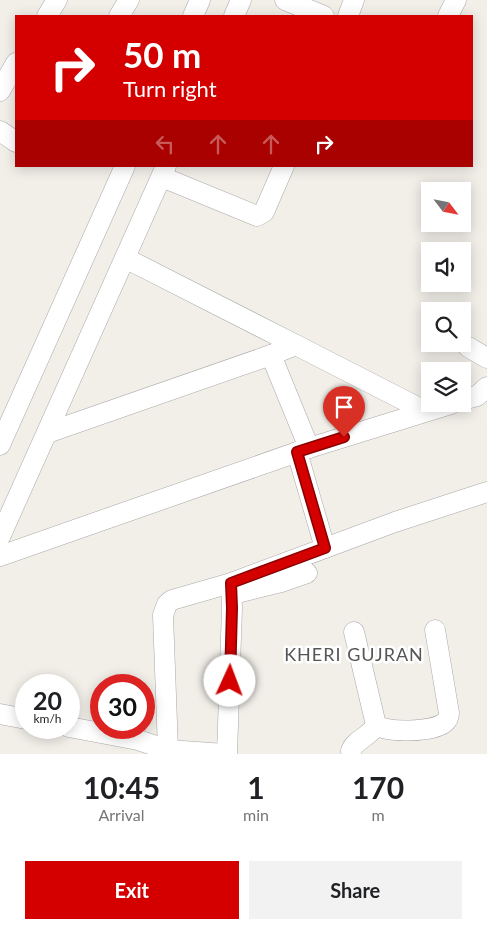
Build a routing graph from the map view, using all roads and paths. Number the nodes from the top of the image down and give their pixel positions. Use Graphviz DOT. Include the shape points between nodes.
graph roads {
  1 [pos="57,0"];
  2 [pos="129,0"];
  3 [pos="200,0"];
  4 [pos="241,0"];
  5 [pos="286,0"];
  6 [pos="354,0"];
  7 [pos="456,0"];
  8 [pos="47,15"];
  9 [pos="120,15"];
  10 [pos="193,15"];
  11 [pos="234,15"];
  12 [pos="322,15"];
  13 [pos="348,15"];
  14 [pos="448,15"];
  15 [pos="15,66"];
  16 [pos="0,91"];
  17 [pos="0,131"];
  18 [pos="15,141"];
  19 [pos="125,167"];
  20 [pos="284,167"];
  21 [pos="164,172"];
  22 [pos="125,258"];
  23 [pos="296,345"];
  24 [pos="471,349"];
  25 [pos="271,355"];
  26 [pos="487,358"];
  27 [pos="487,387"];
  28 [pos="471,398"];
  29 [pos="421,409"];
  30 [pos="422,412"];
  31 [pos="47,433"];
  32 [pos="0,444"];
  33 [pos="303,450"];
  34 [pos="487,492"];
  35 [pos="0,537"];
  36 [pos="325,548"];
  37 [pos="0,556"];
  38 [pos="307,573"];
  39 [pos="231,589"];
  40 [pos="435,630"];
  41 [pos="354,632"];
  42 [pos="0,714"];
  43 [pos="15,717"];
  44 [pos="376,725"];
  45 [pos="80,730"];
  46 [pos="143,747"];
  47 [pos="168,750"];
  48 [pos="350,753"];
  49 [pos="226,754"];
  1 -- 8 [label="street"];
  2 -- 9 [label="street"];
  3 -- 10 [label="street"];
  4 -- 11 [label="street"];
  5 -- 12 [label="street"];
  6 -- 13 [label="street"];
  7 -- 14 [label="street"];
  15 -- 16 [label="street"];
  17 -- 18 [label="street"];
  19 -- 32 [label="street"];
  20 -- 21 [label="street" via="264,212 257,216"];
  21 -- 22 [label="street"];
  22 -- 23 [label="street"];
  22 -- 31 [label="street"];
  23 -- 25 [label="street"];
  23 -- 29 [label="street"];
  24 -- 26 [label="street"];
  25 -- 31 [label="street"];
  25 -- 33 [label="street"];
  27 -- 28 [label="street"];
  30 -- 33 [label="street"];
  31 -- 35 [label="street"];
  33 -- 36 [label="street"];
  33 -- 37 [label="street"];
  34 -- 36 [label="street"];
  36 -- 39 [label="street"];
  38 -- 39 [label="street" via="281,582"];
  39 -- 47 [label="street" via="172,600 164,609"];
  39 -- 49 [label="street"];
  40 -- 44 [label="street" via="450,713 448,718 435,728 392,731"];
  41 -- 44 [label="street"];
  42 -- 43 [label="street"];
  44 -- 48 [label="street" via="372,732 354,744"];
  45 -- 46 [label="street"];
  46 -- 47 [label="street"];
  47 -- 49 [label="street"];
}
